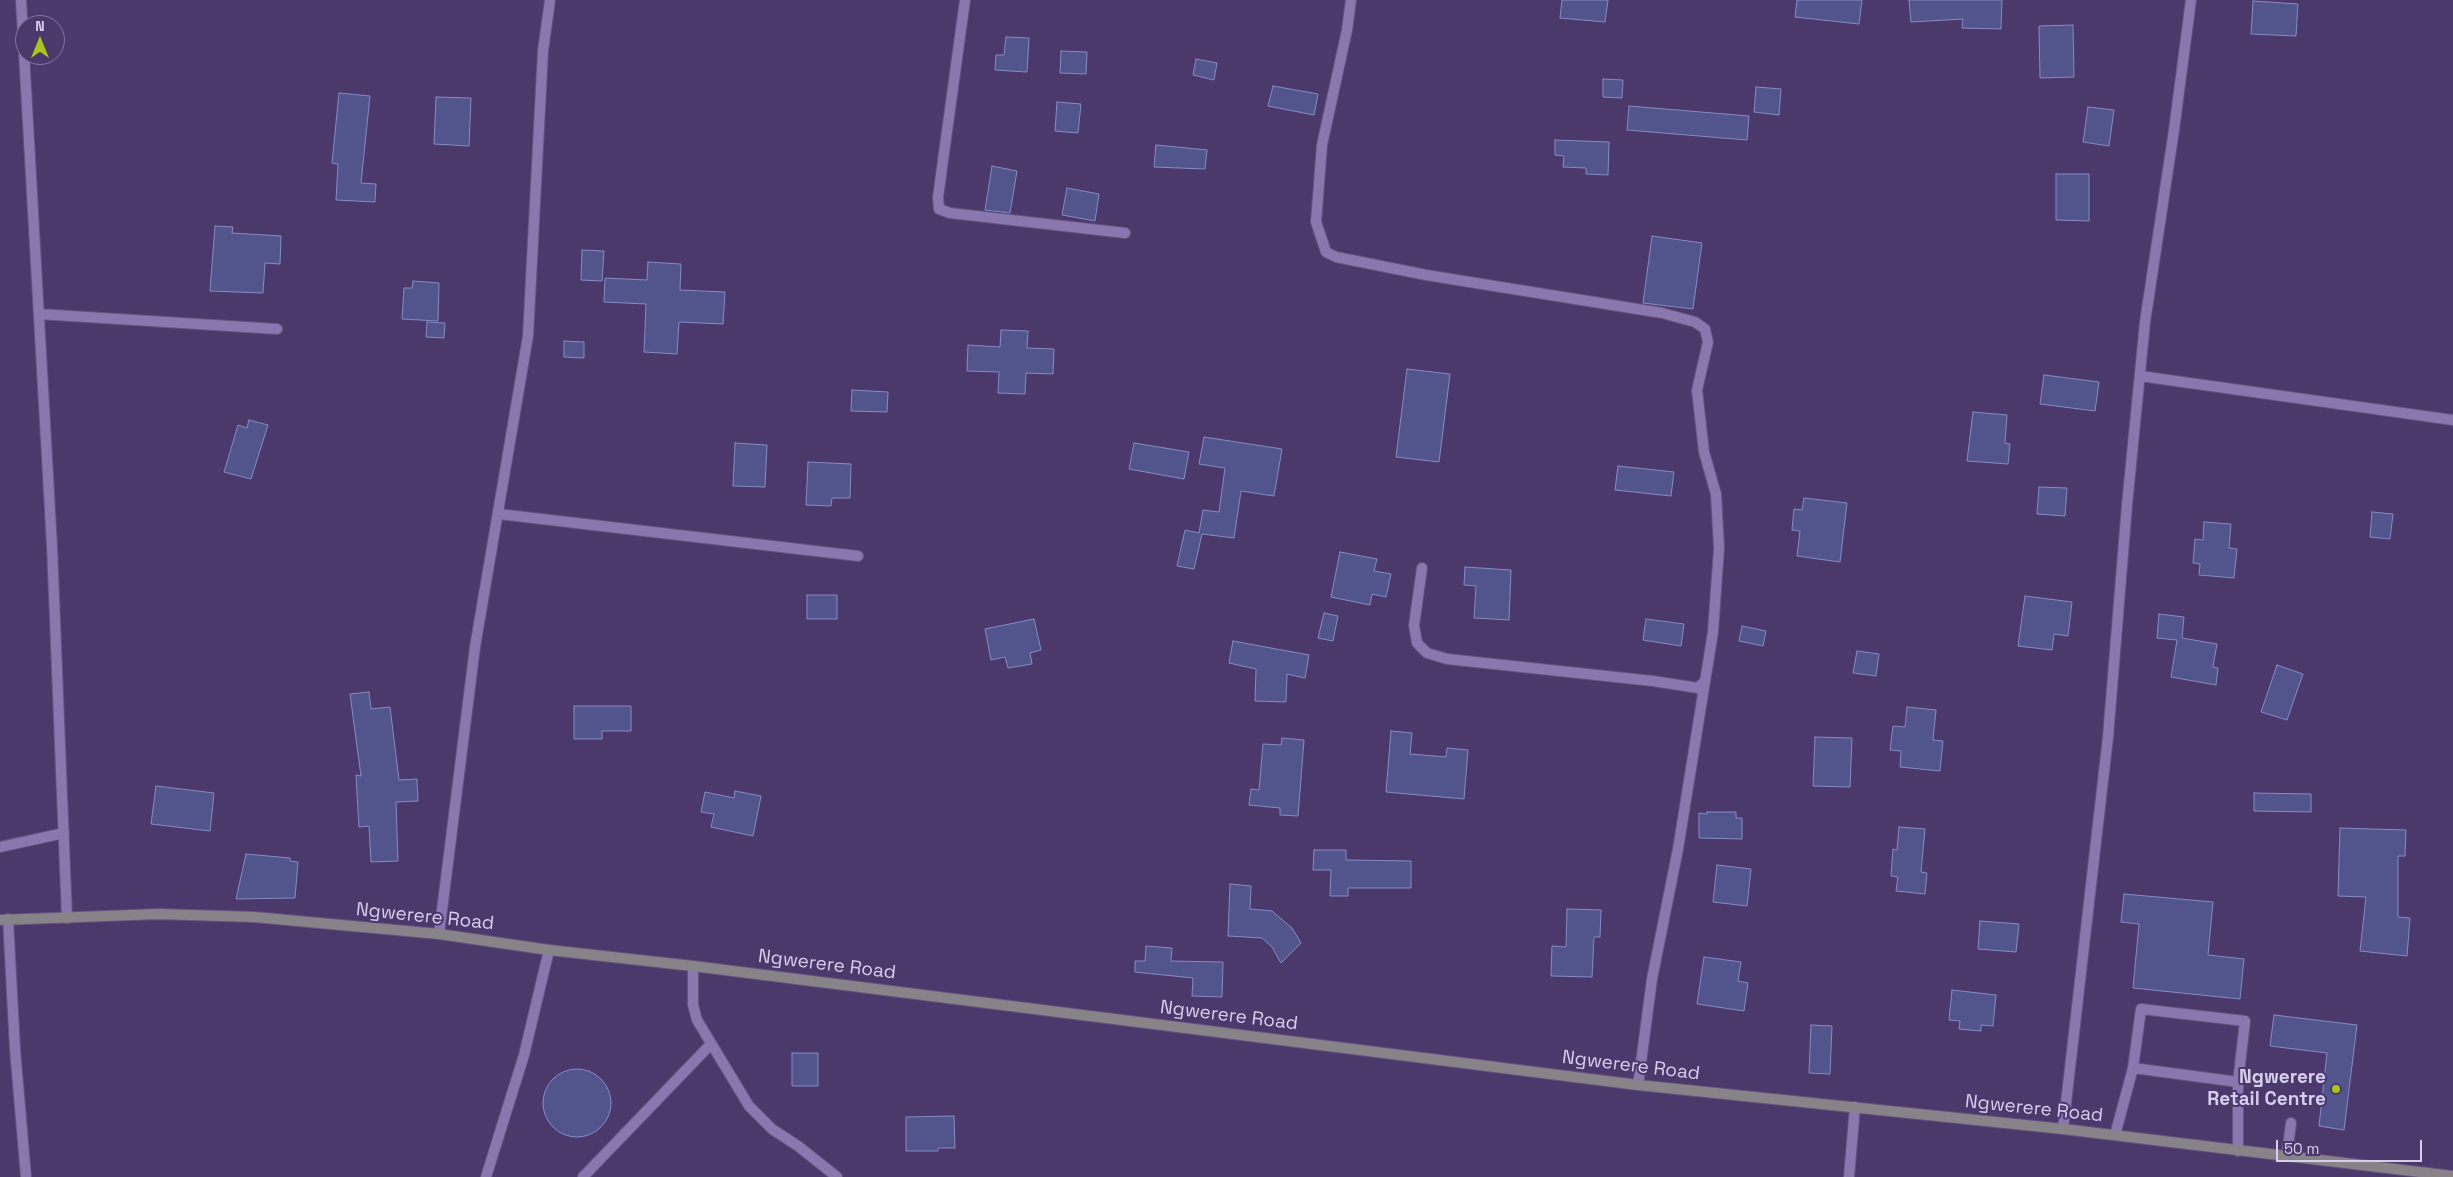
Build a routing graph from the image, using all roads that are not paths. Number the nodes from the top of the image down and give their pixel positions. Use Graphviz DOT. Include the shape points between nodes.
graph roads {
  1 [pos="21,0"];
  2 [pos="550,0"];
  3 [pos="965,0"];
  4 [pos="1350,0"];
  5 [pos="2191,0"];
  6 [pos="1125,233"];
  7 [pos="39,314"];
  8 [pos="277,329"];
  9 [pos="2140,376"];
  10 [pos="2453,420"];
  11 [pos="499,514"];
  12 [pos="858,556"];
  13 [pos="1422,568"];
  14 [pos="1705,681"];
  15 [pos="64,833"];
  16 [pos="0,847"];
  17 [pos="66,918"];
  18 [pos="4,920"];
  19 [pos="439,934"];
  20 [pos="549,950"];
  21 [pos="693,966"];
  22 [pos="711,1044"];
  23 [pos="2133,1068"];
  24 [pos="2238,1082"];
  25 [pos="1638,1085"];
  26 [pos="1855,1107"];
  27 [pos="2291,1123"];
  28 [pos="2063,1129"];
  29 [pos="2115,1135"];
  30 [pos="2238,1150"];
  31 [pos="2287,1155"];
  32 [pos="2453,1176"];
  33 [pos="26,1177"];
  34 [pos="486,1177"];
  35 [pos="583,1177"];
  36 [pos="837,1177"];
  37 [pos="1849,1177"];
  1 -- 7 [label="street"];
  2 -- 11 [label="street" via="543,51 528,336"];
  3 -- 6 [label="street" via="939,208 950,213"];
  4 -- 14 [label="street" via="1347,30 1322,145 1316,222 1326,252 1336,257 1426,275 1662,313 1695,322 1705,329 1708,342 1697,390 1704,452 1716,494 1718,548"];
  5 -- 9 [label="street"];
  7 -- 8 [label="street"];
  7 -- 15 [label="street"];
  9 -- 10 [label="street"];
  9 -- 28 [label="street" via="2108,737"];
  11 -- 12 [label="street"];
  11 -- 19 [label="street" via="475,647"];
  13 -- 14 [label="street" via="1414,626 1417,643 1427,653 1447,659 1698,688"];
  14 -- 25 [label="street" via="1678,848 1652,979"];
  15 -- 16 [label="street"];
  15 -- 17 [label="street"];
  17 -- 18 [label="main road, Ngwerere Road"];
  17 -- 19 [label="main road, Ngwerere Road" via="158,914 254,917"];
  18 -- 33 [label="street"];
  19 -- 20 [label="main road, Ngwerere Road"];
  20 -- 21 [label="main road, Ngwerere Road"];
  20 -- 34 [label="street" via="524,1055"];
  21 -- 22 [label="street" via="693,1005"];
  21 -- 25 [label="main road, Ngwerere Road"];
  22 -- 35 [label="street"];
  22 -- 36 [label="street" via="750,1106 772,1129"];
  23 -- 24 [label="street"];
  23 -- 24 [label="street" via="2140,1009 2246,1021"];
  23 -- 29 [label="street"];
  24 -- 30 [label="street"];
  25 -- 26 [label="main road, Ngwerere Road"];
  26 -- 28 [label="main road, Ngwerere Road"];
  26 -- 37 [label="street"];
  27 -- 31 [label="street"];
  28 -- 29 [label="main road, Ngwerere Road"];
  29 -- 30 [label="main road, Ngwerere Road"];
  30 -- 31 [label="main road, Ngwerere Road"];
  31 -- 32 [label="main road, Ngwerere Road"];
}
